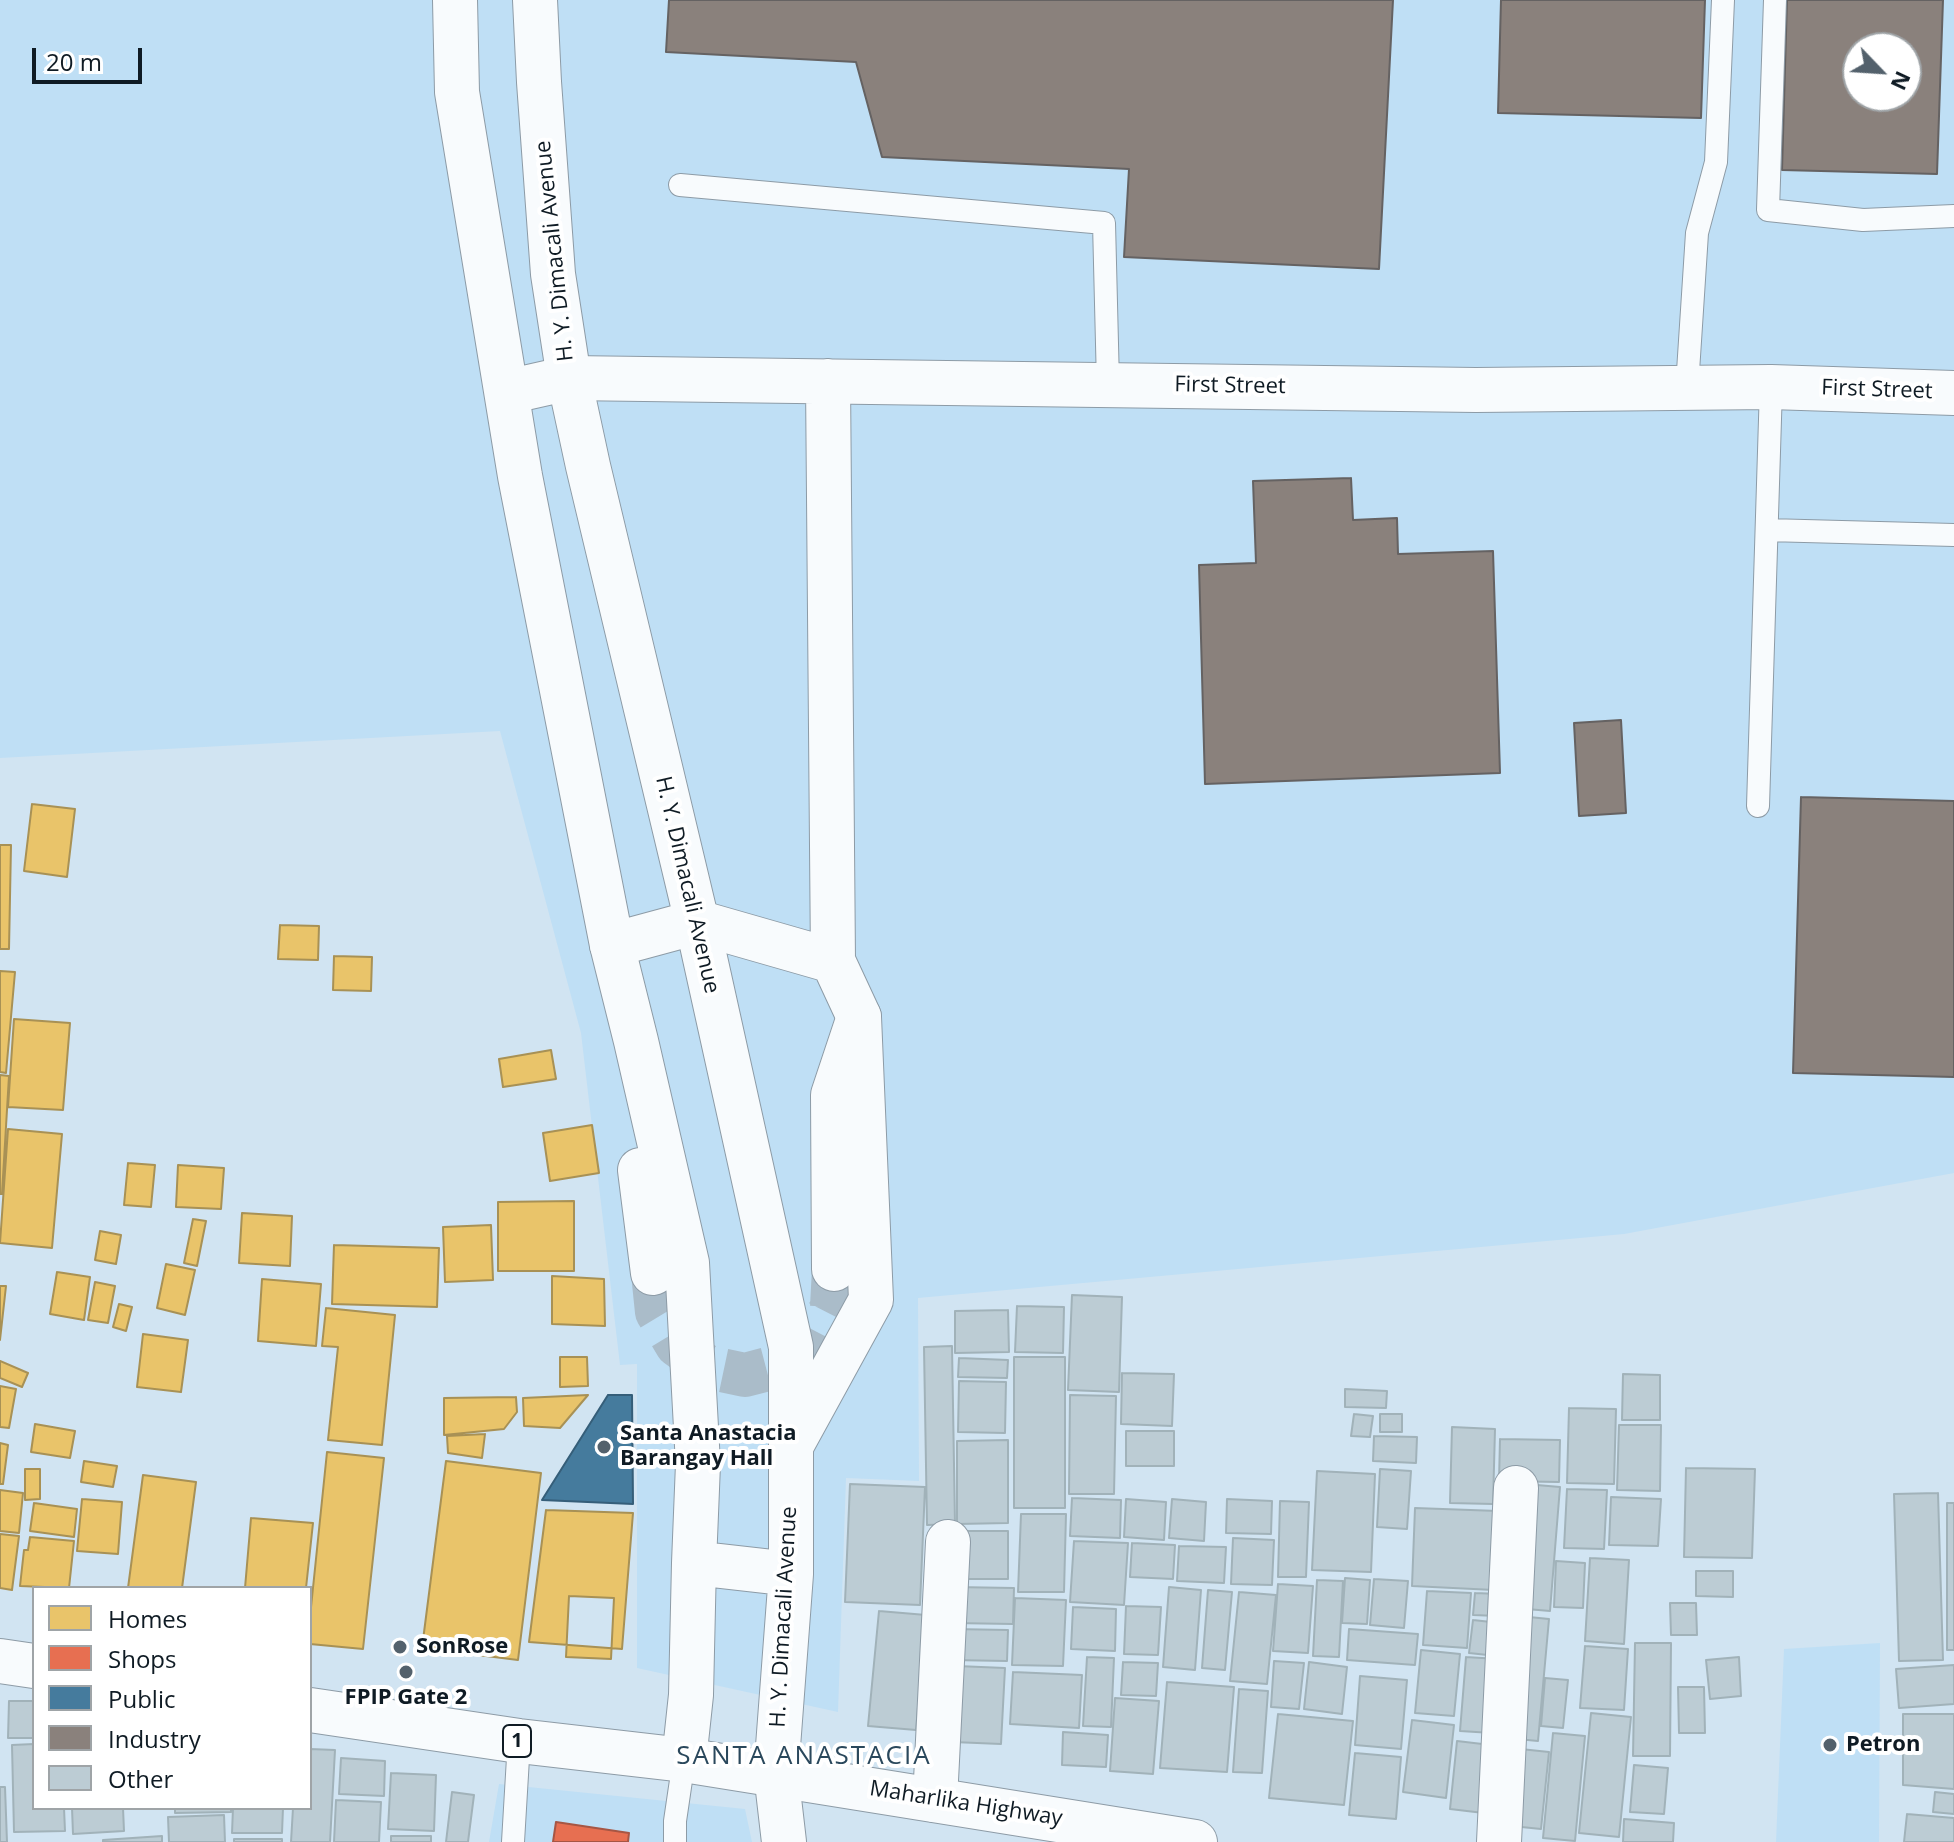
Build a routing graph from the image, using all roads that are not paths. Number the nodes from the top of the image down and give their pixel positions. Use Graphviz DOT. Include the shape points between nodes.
graph roads {
  1 [pos="455,0"];
  2 [pos="535,0"];
  3 [pos="1723,0"];
  4 [pos="1775,0"];
  5 [pos="680,185"];
  6 [pos="1954,216"];
  7 [pos="569,378"];
  8 [pos="828,381"];
  9 [pos="1108,384"];
  10 [pos="1687,387"];
  11 [pos="1771,387"];
  12 [pos="507,392"];
  13 [pos="1954,393"];
  14 [pos="1767,530"];
  15 [pos="1954,535"];
  16 [pos="1758,806"];
  17 [pos="697,922"];
  18 [pos="612,945"];
  19 [pos="833,961"];
  20 [pos="859,1017"];
  21 [pos="636,1041"];
  22 [pos="834,1269"];
  23 [pos="653,1273"];
  24 [pos="791,1446"];
  25 [pos="1516,1488"];
  26 [pos="948,1542"];
  27 [pos="694,1563"];
  28 [pos="791,1574"];
  29 [pos="0,1661"];
  30 [pos="32,1666"];
  31 [pos="312,1710"];
  32 [pos="519,1741"];
  33 [pos="684,1760"];
  34 [pos="776,1773"];
  35 [pos="935,1800"];
  36 [pos="513,1842"];
  37 [pos="675,1842"];
  38 [pos="784,1842"];
  39 [pos="1195,1842"];
  40 [pos="1499,1842"];
  1 -- 12 [label="main road" via="457,92"];
  2 -- 7 [label="main road, H. Y. Dimacali Avenue" via="553,274"];
  3 -- 10 [label="lane" via="1716,162 1697,233"];
  4 -- 6 [label="lane" via="1768,210 1863,220"];
  5 -- 9 [label="lane" via="1104,223"];
  7 -- 8 [label="main road, First Street"];
  7 -- 12 [label="main road, First Street"];
  7 -- 17 [label="main road, H. Y. Dimacali Avenue"];
  8 -- 9 [label="main road, First Street"];
  8 -- 19 [label="main road"];
  9 -- 10 [label="main road, First Street" via="1476,390"];
  10 -- 11 [label="main road, First Street"];
  11 -- 13 [label="main road, First Street"];
  11 -- 14 [label="lane"];
  12 -- 18 [label="main road"];
  14 -- 15 [label="lane"];
  14 -- 16 [label="lane"];
  17 -- 18 [label="main road"];
  17 -- 19 [label="main road"];
  17 -- 24 [label="main road, H. Y. Dimacali Avenue" via="791,1347"];
  18 -- 21 [label="main road"];
  19 -- 20 [label="main road"];
  20 -- 22 [label="main road" via="833,1095"];
  20 -- 24 [label="main road" via="871,1300"];
  21 -- 23 [label="main road" via="631,1101"];
  21 -- 27 [label="main road" via="687,1263 698,1464"];
  24 -- 28 [label="main road, H. Y. Dimacali Avenue"];
  25 -- 40 [label="main road"];
  26 -- 35 [label="main road"];
  27 -- 28 [label="main road"];
  27 -- 33 [label="main road"];
  28 -- 34 [label="main road, H. Y. Dimacali Avenue"];
  29 -- 30 [label="main road"];
  31 -- 32 [label="main road, Maharlika Highway / 1"];
  32 -- 33 [label="main road, Maharlika Highway / 1"];
  32 -- 36 [label="lane"];
  33 -- 34 [label="main road, Maharlika Highway / 1"];
  33 -- 37 [label="lane"];
  34 -- 35 [label="main road, Maharlika Highway / 1"];
  34 -- 38 [label="main road, H. Y. Dimacali Avenue"];
  35 -- 39 [label="main road, Maharlika Highway / 1"];
}
